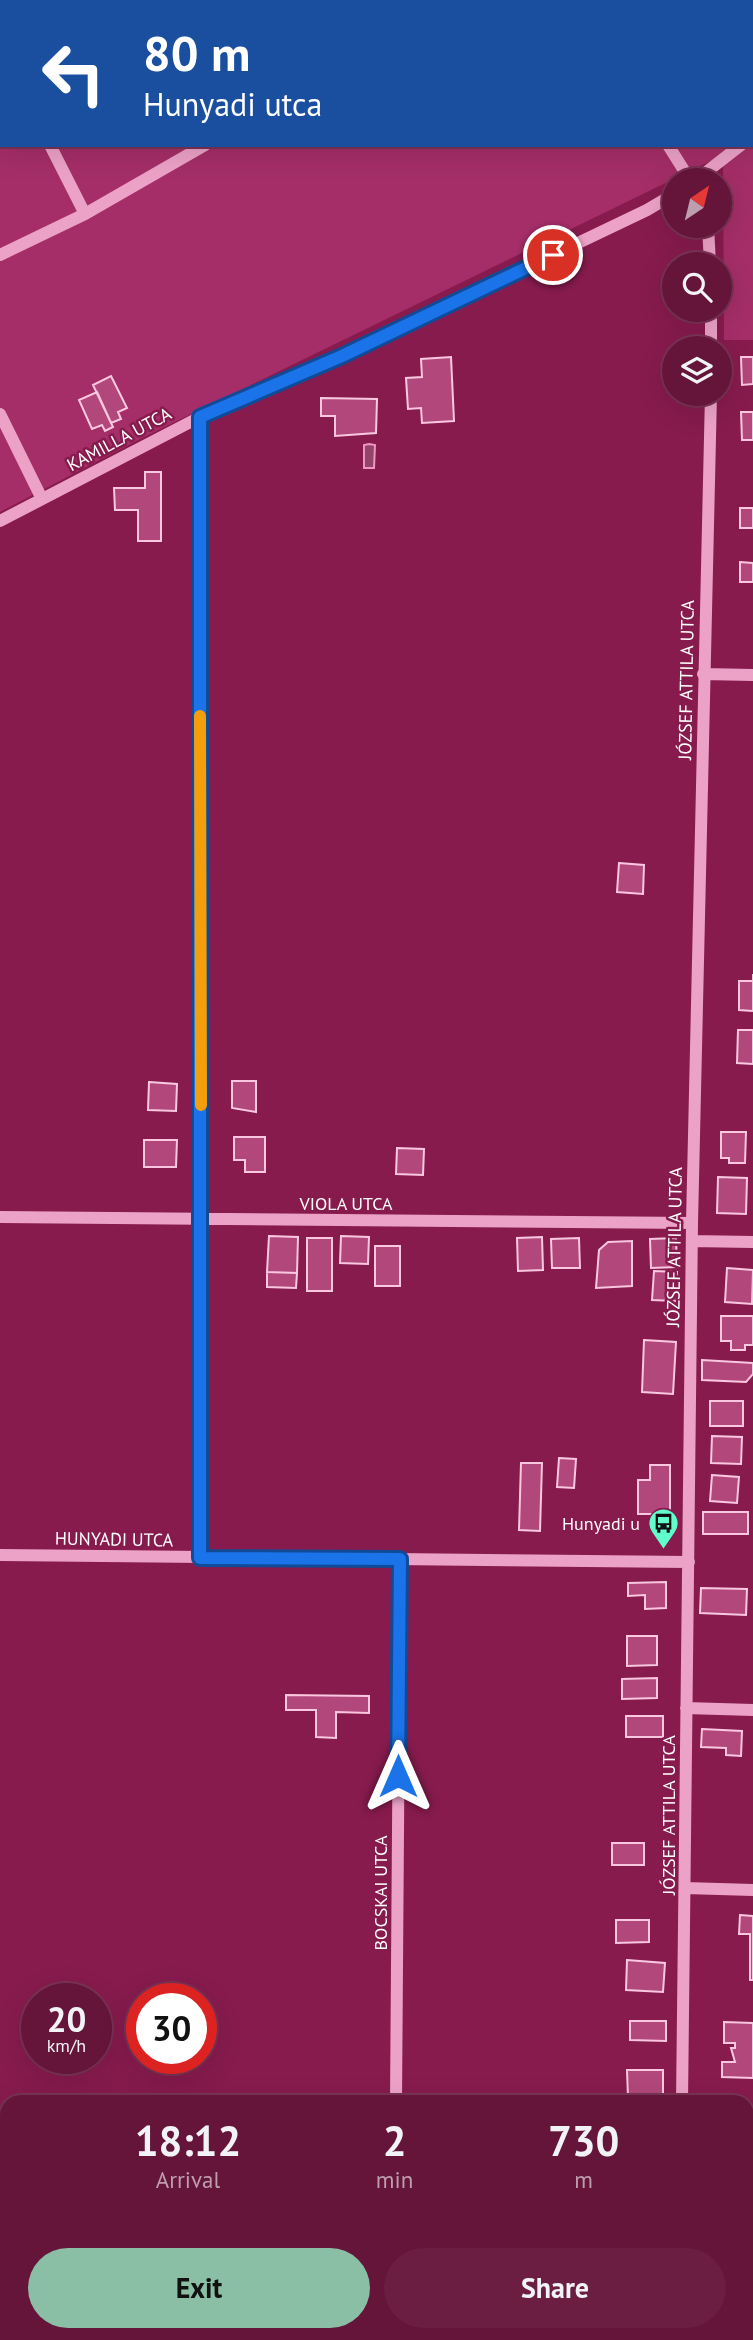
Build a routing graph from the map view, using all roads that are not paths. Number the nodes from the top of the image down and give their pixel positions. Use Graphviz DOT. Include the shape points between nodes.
graph roads {
  1 [pos="51,147"];
  2 [pos="202,147"];
  3 [pos="669,147"];
  4 [pos="738,147"];
  5 [pos="682,168"];
  6 [pos="711,168"];
  7 [pos="662,201"];
  8 [pos="85,214"];
  9 [pos="0,255"];
  10 [pos="711,406"];
  11 [pos="0,414"];
  12 [pos="200,417"];
  13 [pos="42,499"];
  14 [pos="0,521"];
  15 [pos="703,674"];
  16 [pos="753,675"];
  17 [pos="0,1217"];
  18 [pos="201,1219"];
  19 [pos="692,1223"];
  20 [pos="692,1241"];
  21 [pos="753,1242"];
  22 [pos="0,1555"];
  23 [pos="200,1558"];
  24 [pos="400,1559"];
  25 [pos="689,1562"];
  26 [pos="686,1708"];
  27 [pos="753,1710"];
  28 [pos="685,1888"];
  29 [pos="753,1890"];
  30 [pos="396,2095"];
  31 [pos="682,2095"];
  1 -- 8 [label="street"];
  2 -- 8 [label="street"];
  3 -- 5 [label="street"];
  4 -- 6 [label="street"];
  7 -- 12 [label="street, KAMILLA UTCA" via="342,356"];
  8 -- 9 [label="street"];
  10 -- 15 [label="street, JÓZSEF ATTILA UTCA"];
  11 -- 13 [label="street"];
  12 -- 13 [label="street, KAMILLA UTCA"];
  12 -- 18 [label="street"];
  13 -- 14 [label="street, KAMILLA UTCA"];
  15 -- 16 [label="street"];
  15 -- 19 [label="street, JÓZSEF ATTILA UTCA"];
  17 -- 18 [label="street, VIOLA UTCA"];
  18 -- 19 [label="street, VIOLA UTCA"];
  18 -- 23 [label="street"];
  19 -- 20 [label="street, JÓZSEF ATTILA UTCA"];
  20 -- 21 [label="street"];
  20 -- 25 [label="street, JÓZSEF ATTILA UTCA"];
  22 -- 23 [label="street, HUNYADI UTCA"];
  23 -- 24 [label="street, HUNYADI UTCA"];
  24 -- 25 [label="street, HUNYADI UTCA"];
  24 -- 30 [label="street, BOCSKAI UTCA"];
  25 -- 26 [label="street, JÓZSEF ATTILA UTCA"];
  26 -- 27 [label="street"];
  26 -- 28 [label="street, JÓZSEF ATTILA UTCA"];
  28 -- 29 [label="street"];
  28 -- 31 [label="street, JÓZSEF ATTILA UTCA"];
}
